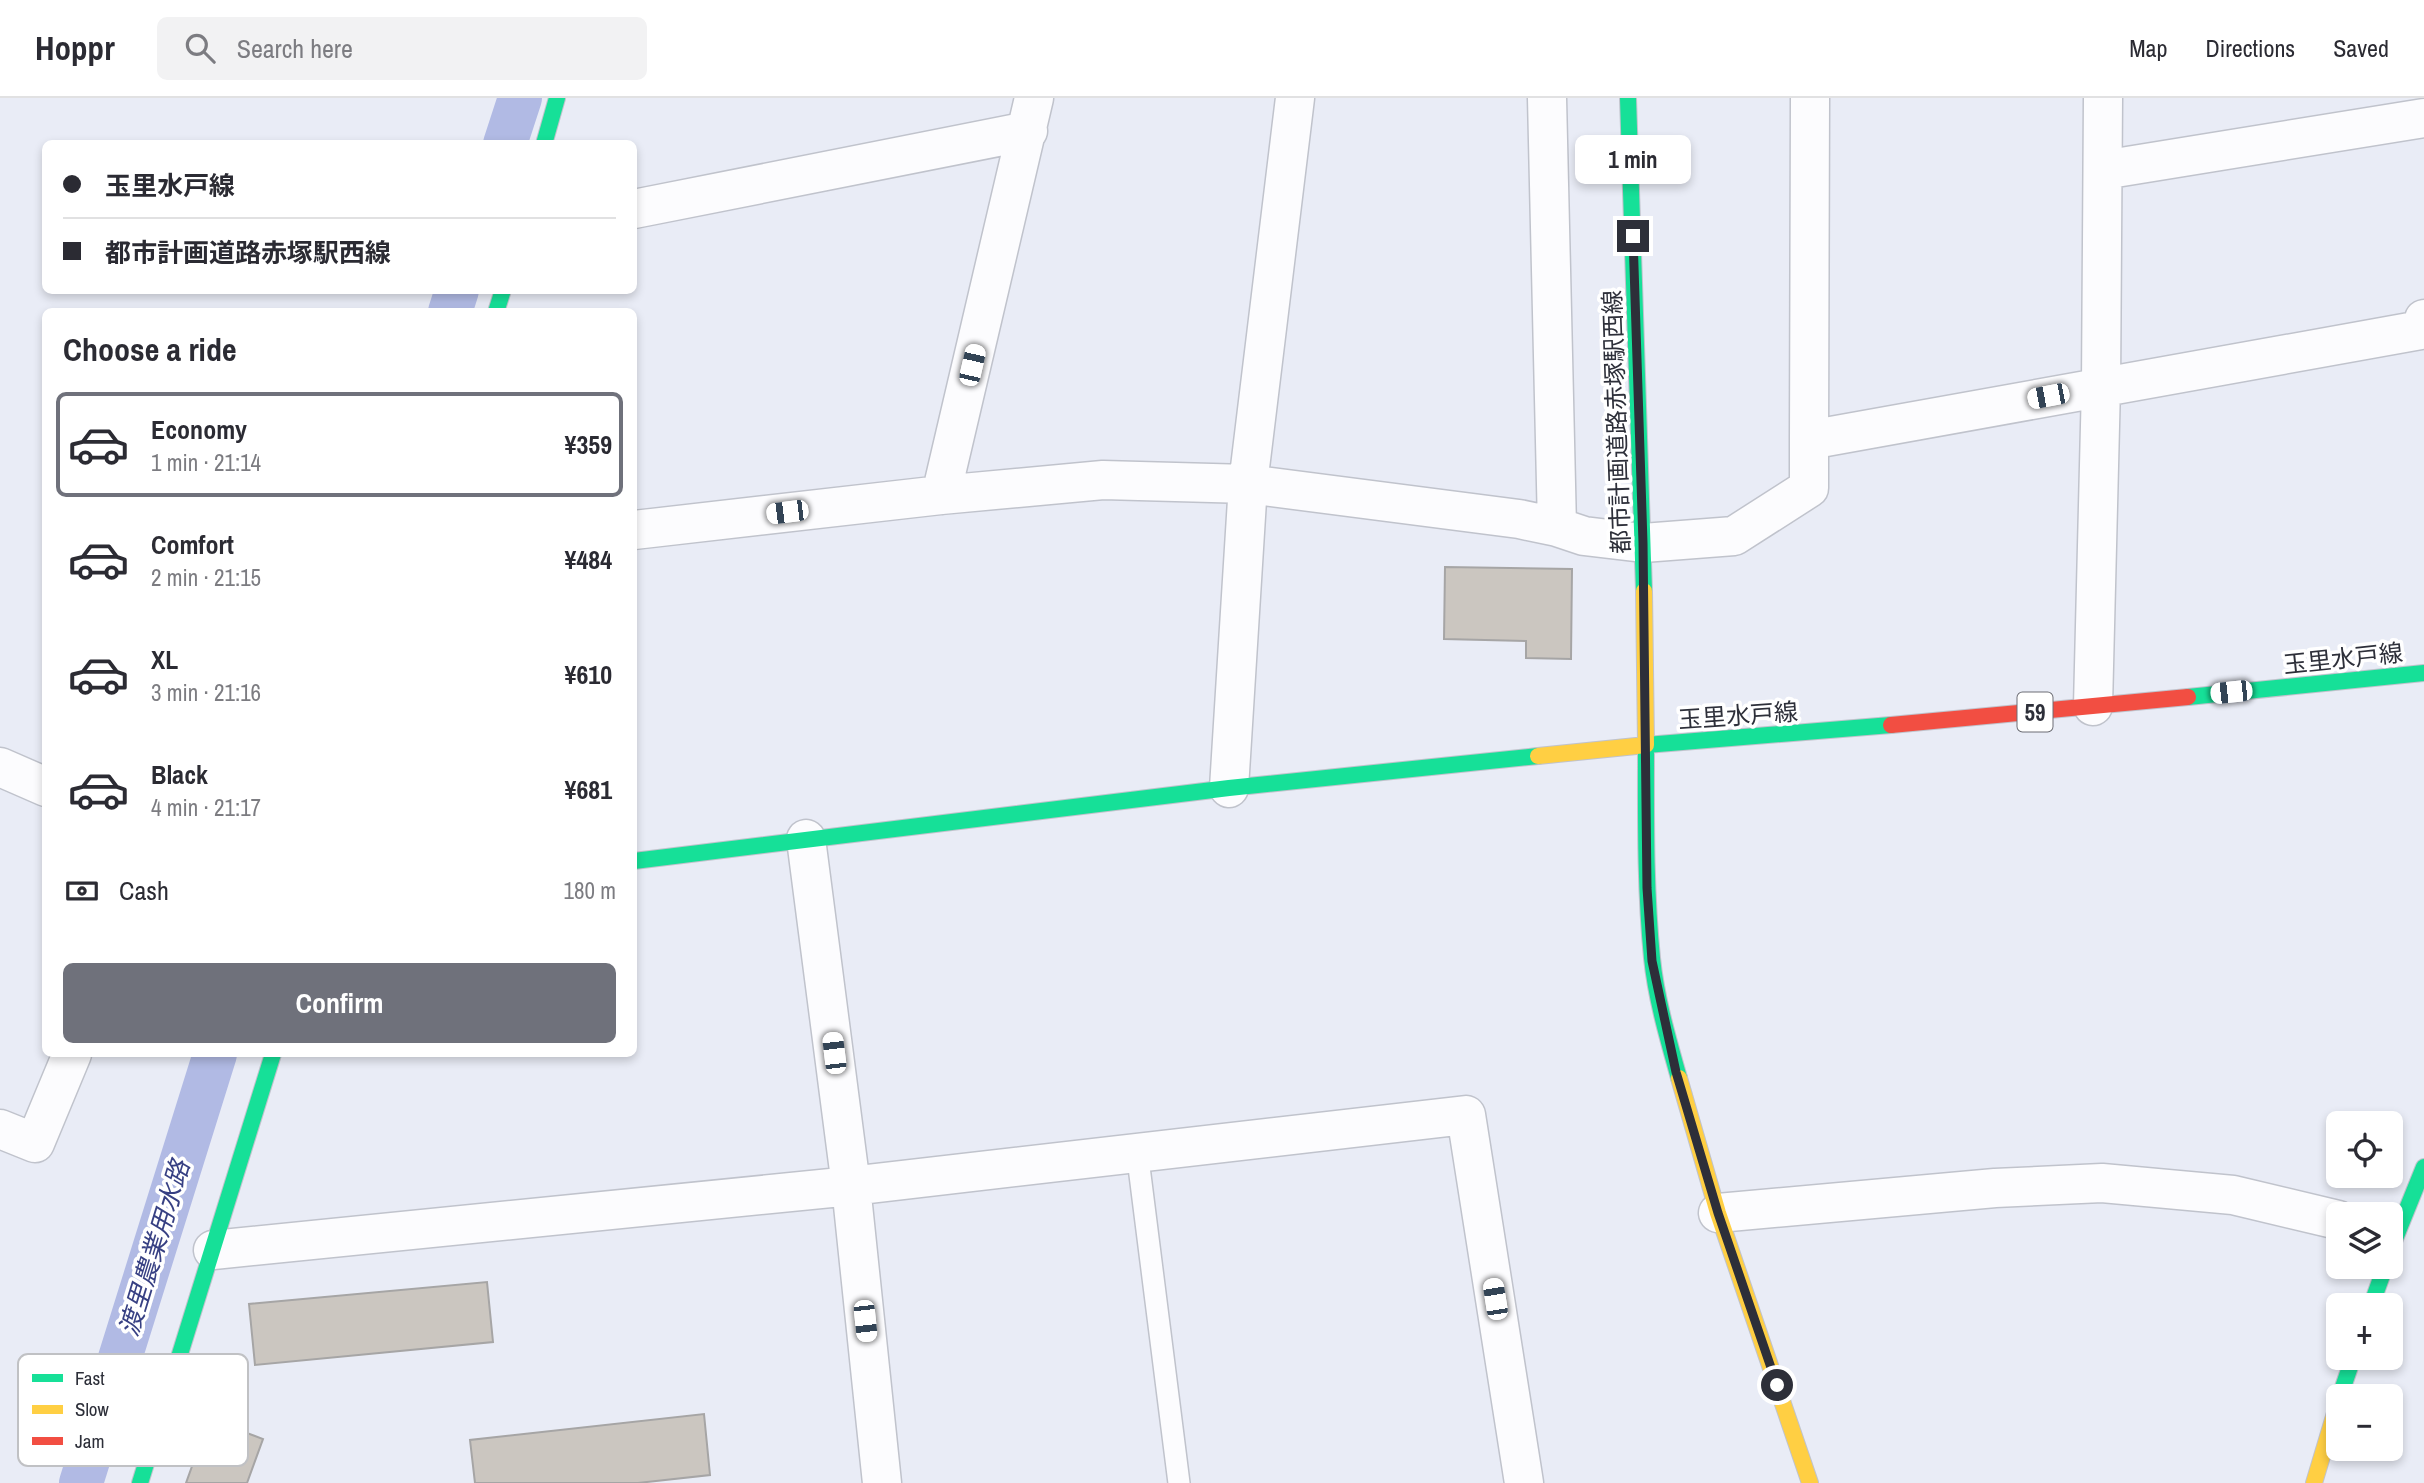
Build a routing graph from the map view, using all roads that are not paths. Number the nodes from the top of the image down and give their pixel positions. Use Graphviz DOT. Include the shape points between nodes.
graph roads {
  1 [pos="557,98"];
  2 [pos="1295,98"];
  3 [pos="1547,98"];
  4 [pos="1628,98"];
  5 [pos="1810,98"];
  6 [pos="2104,98"];
  7 [pos="1031,115"];
  8 [pos="2424,118"];
  9 [pos="545,140"];
  10 [pos="2103,170"];
  11 [pos="637,208"];
  12 [pos="2424,319"];
  13 [pos="2101,386"];
  14 [pos="1809,440"];
  15 [pos="1248,484"];
  16 [pos="941,495"];
  17 [pos="1557,527"];
  18 [pos="637,530"];
  19 [pos="1643,543"];
  20 [pos="2424,673"];
  21 [pos="2093,706"];
  22 [pos="1646,745"];
  23 [pos="0,767"];
  24 [pos="42,785"];
  25 [pos="1229,788"];
  26 [pos="806,839"];
  27 [pos="637,861"];
  28 [pos="71,1057"];
  29 [pos="272,1057"];
  30 [pos="0,1129"];
  31 [pos="1138,1151"];
  32 [pos="2424,1167"];
  33 [pos="851,1186"];
  34 [pos="1718,1213"];
  35 [pos="2326,1217"];
  36 [pos="2403,1217"];
  37 [pos="212,1250"];
  38 [pos="180,1354"];
  39 [pos="2326,1443"];
  40 [pos="145,1466"];
  41 [pos="140,1483"];
  42 [pos="882,1483"];
  43 [pos="1179,1483"];
  44 [pos="1524,1483"];
  45 [pos="1810,1483"];
  46 [pos="2314,1483"];
  1 -- 9 [label="street"];
  2 -- 15 [label="street"];
  3 -- 17 [label="street"];
  4 -- 19 [label="street, 都市計画道路赤塚駅西線"];
  5 -- 14 [label="street"];
  6 -- 10 [label="street"];
  7 -- 11 [label="street"];
  7 -- 16 [label="street"];
  8 -- 10 [label="street"];
  10 -- 13 [label="street"];
  12 -- 13 [label="street" via="2421,330"];
  13 -- 14 [label="street"];
  13 -- 21 [label="street"];
  14 -- 19 [label="street" via="1809,488 1734,536"];
  15 -- 16 [label="street" via="1103,480"];
  15 -- 17 [label="street"];
  15 -- 25 [label="street"];
  16 -- 18 [label="street"];
  17 -- 19 [label="street" via="1584,536"];
  19 -- 22 [label="street, 都市計画道路赤塚駅西線"];
  20 -- 21 [label="street, 玉里水戸線 / 59"];
  21 -- 22 [label="street, 玉里水戸線 / 59"];
  22 -- 25 [label="street"];
  22 -- 34 [label="street, 玉里水戸線" via="1652,961 1676,1072"];
  23 -- 24 [label="street"];
  25 -- 26 [label="street"];
  26 -- 27 [label="street"];
  26 -- 33 [label="street"];
  28 -- 30 [label="street" via="35,1143"];
  29 -- 37 [label="street"];
  31 -- 33 [label="street"];
  31 -- 43 [label="lane"];
  31 -- 44 [label="street" via="1466,1115"];
  32 -- 36 [label="street"];
  33 -- 37 [label="street"];
  33 -- 42 [label="street"];
  34 -- 35 [label="street" via="2102,1183 2234,1195"];
  34 -- 45 [label="street, 玉里水戸線"];
  37 -- 38 [label="street"];
  39 -- 46 [label="street"];
  40 -- 41 [label="street"];
}
